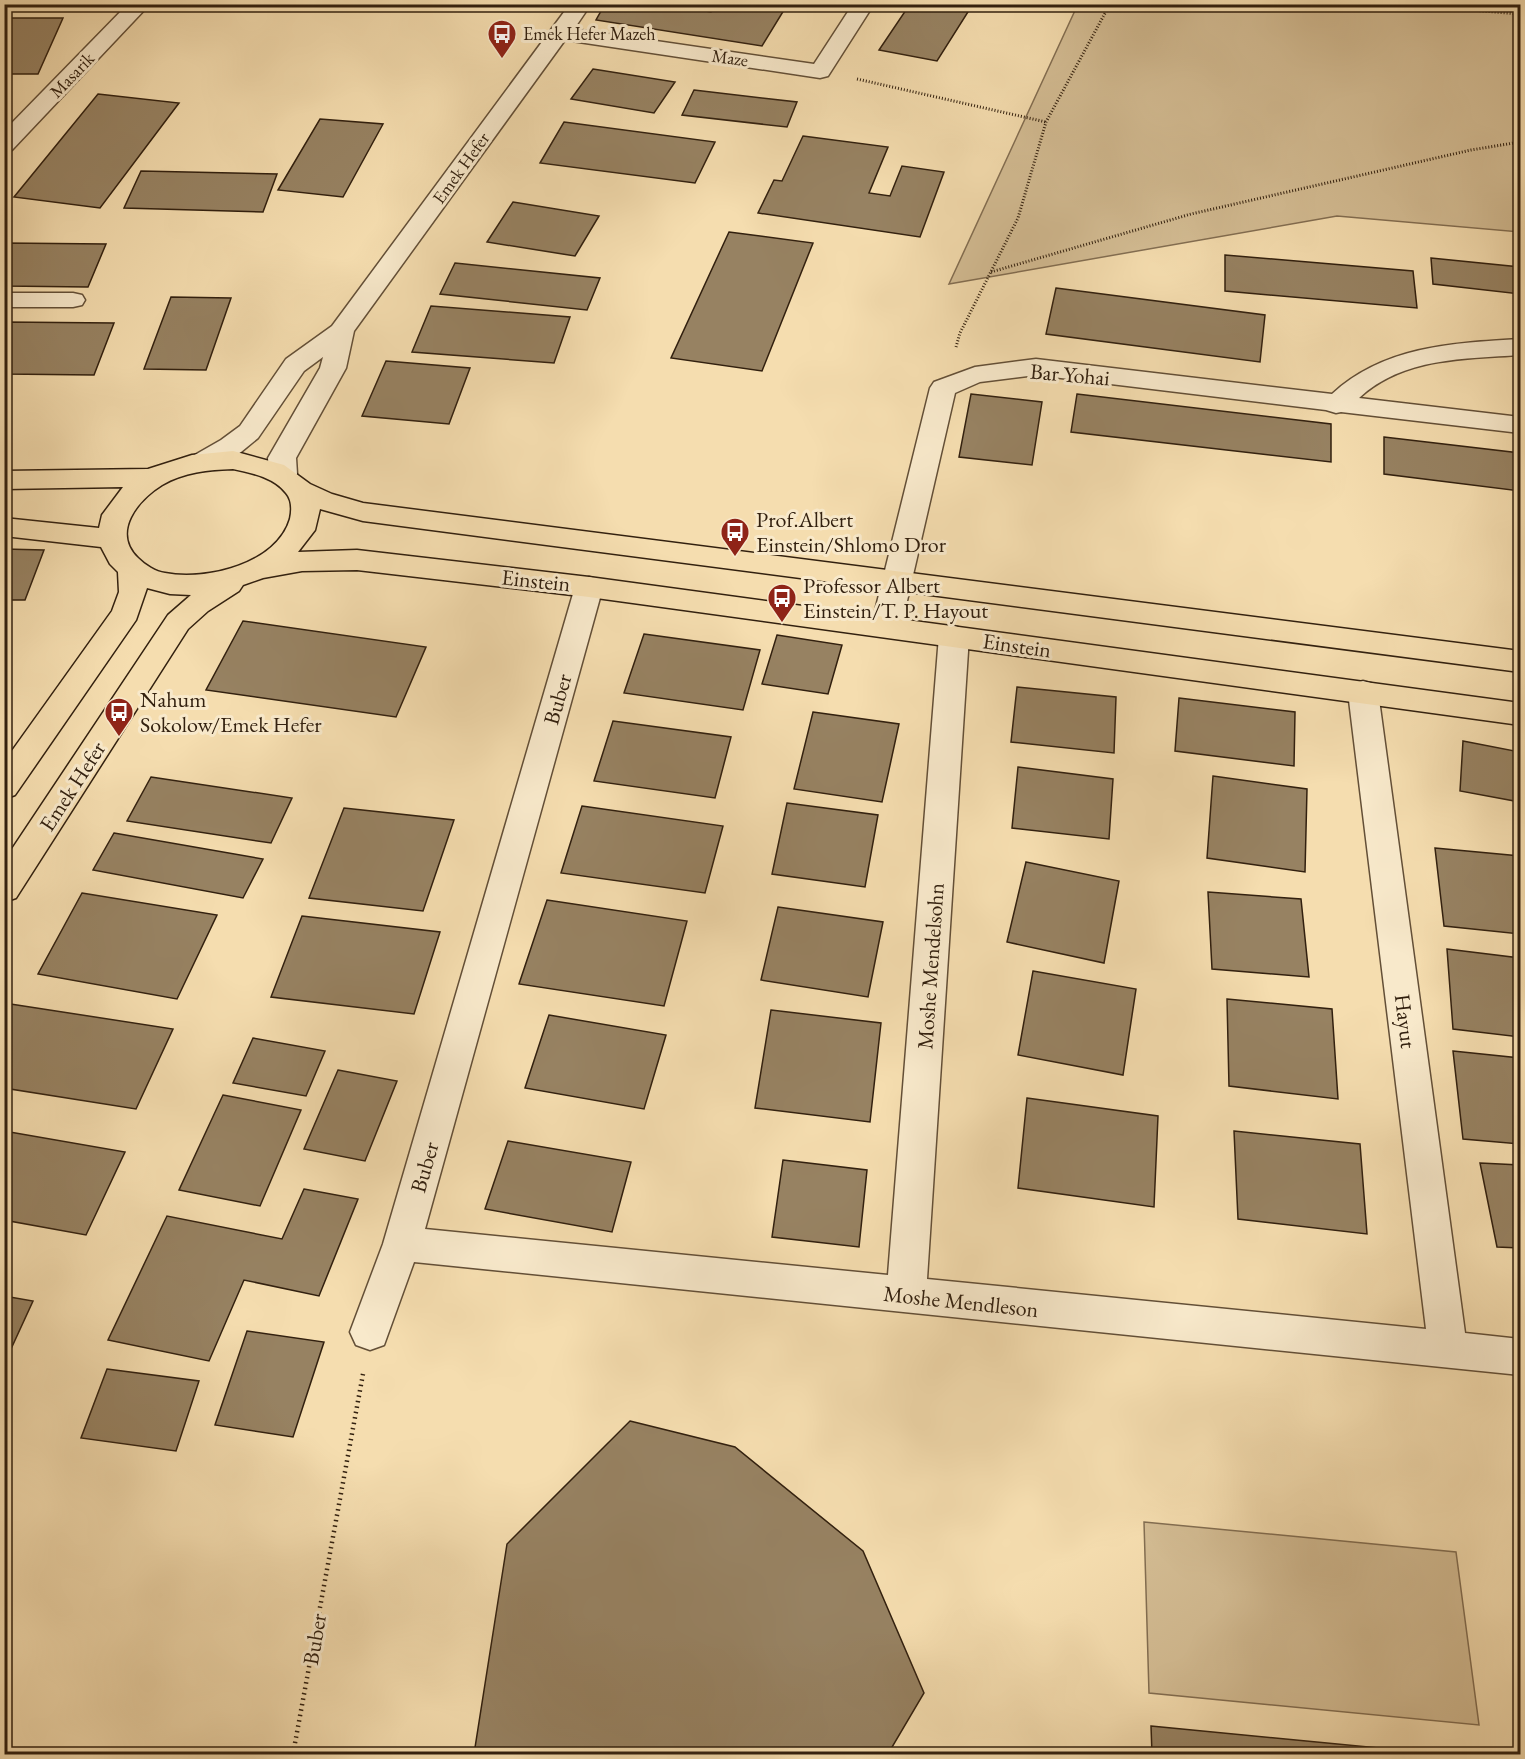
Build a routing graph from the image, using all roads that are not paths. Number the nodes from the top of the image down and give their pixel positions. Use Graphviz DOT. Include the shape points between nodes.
graph roads {
  1 [pos="140,4"];
  2 [pos="581,4"];
  3 [pos="864,4"];
  4 [pos="561,33"];
  5 [pos="4,145"];
  6 [pos="4,300"];
  7 [pos="73,300"];
  8 [pos="341,331"];
  9 [pos="1521,346"];
  10 [pos="1336,405"];
  11 [pos="1521,425"];
  12 [pos="203,462"];
  13 [pos="154,478"];
  14 [pos="4,480"];
  15 [pos="292,483"];
  16 [pos="4,527"];
  17 [pos="111,539"];
  18 [pos="263,568"];
  19 [pos="132,570"];
  20 [pos="235,580"];
  21 [pos="897,581"];
  22 [pos="589,587"];
  23 [pos="886,627"];
  24 [pos="954,636"];
  25 [pos="1521,662"];
  26 [pos="1363,692"];
  27 [pos="1521,714"];
  28 [pos="4,787"];
  29 [pos="4,889"];
  30 [pos="402,1245"];
  31 [pos="906,1296"];
  32 [pos="370,1332"];
  33 [pos="1449,1350"];
  34 [pos="1521,1357"];
  1 -- 5 [label="street, Masarik"];
  2 -- 4 [label="street, Emek Hefer"];
  3 -- 4 [label="street, Maze" via="820,71"];
  4 -- 8 [label="street, Emek Hefer"];
  6 -- 7 [label="street"];
  8 -- 12 [label="street, Emek Hefer" via="295,365 249,432"];
  8 -- 15 [label="street, Emek Hefer" via="333,368 282,458"];
  9 -- 10 [label="street" via="1447,352 1397,364 1364,380"];
  10 -- 11 [label="street, Bar Yohai"];
  10 -- 21 [label="street, Bar Yohai" via="1036,367 975,375 943,388"];
  12 -- 13 [label="main road"];
  12 -- 15 [label="main road" via="233,460 260,464"];
  13 -- 14 [label="main road"];
  13 -- 17 [label="main road" via="121,506 112,522"];
  15 -- 18 [label="main road" via="306,510 301,532 286,551"];
  15 -- 21 [label="main road, Einstein" via="322,501 363,512"];
  16 -- 17 [label="main road"];
  17 -- 19 [label="main road" via="118,556"];
  18 -- 20 [label="main road"];
  18 -- 22 [label="main road, Einstein" via="302,561 357,560"];
  19 -- 20 [label="main road" via="178,585"];
  19 -- 28 [label="main road" via="133,592 126,613"];
  20 -- 29 [label="main road, Emek Hefer" via="178,622"];
  21 -- 23 [label="street"];
  21 -- 25 [label="main road, Einstein"];
  22 -- 23 [label="main road, Einstein"];
  22 -- 30 [label="street, Buber"];
  23 -- 24 [label="main road, Einstein"];
  24 -- 26 [label="main road, Einstein"];
  24 -- 31 [label="street, Moshe Mendelsohn"];
  26 -- 27 [label="main road, Einstein"];
  26 -- 33 [label="street, Hayut"];
  30 -- 31 [label="street, Moshe Mendleson"];
  30 -- 32 [label="street, Buber"];
  31 -- 33 [label="street, Moshe Mendleson"];
  33 -- 34 [label="street, Moshe Mendleson"];
}
